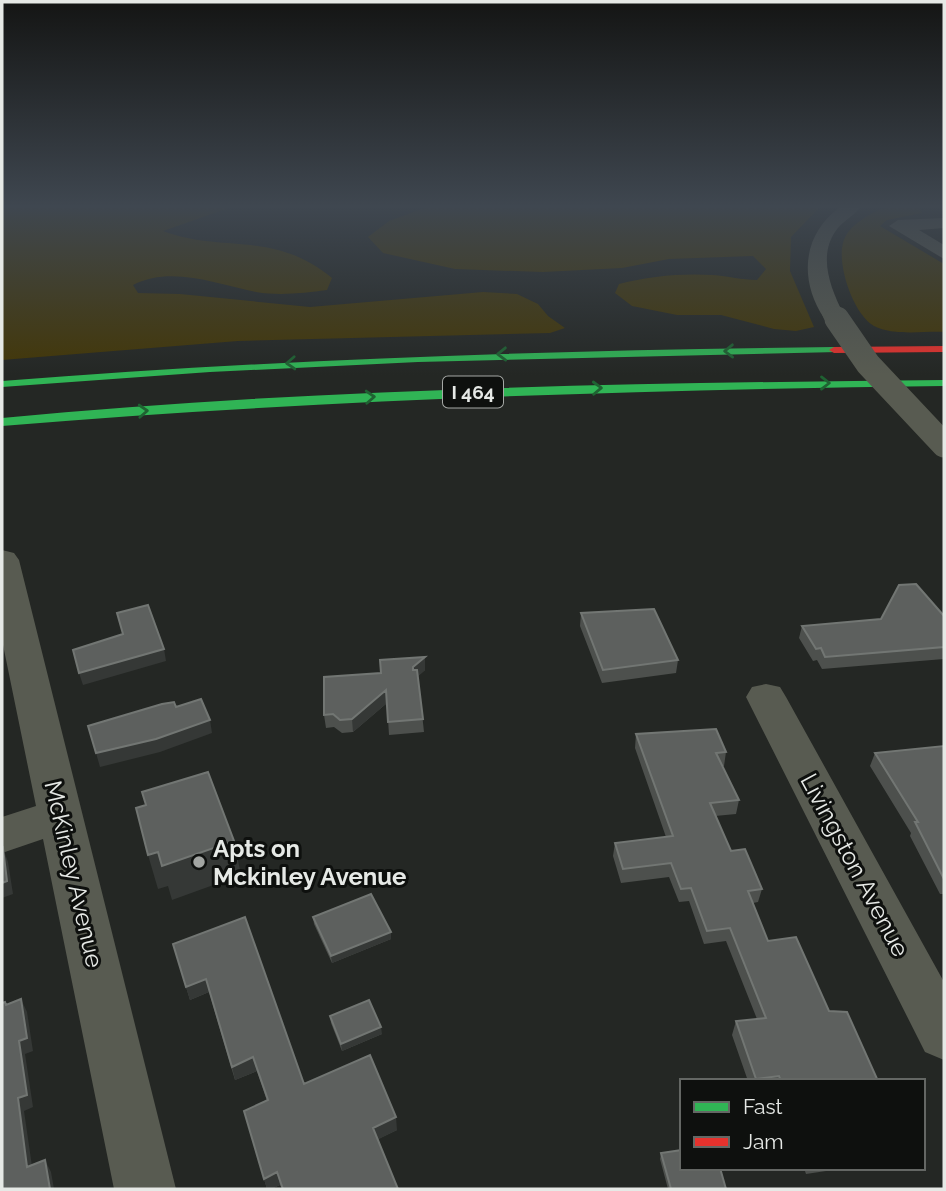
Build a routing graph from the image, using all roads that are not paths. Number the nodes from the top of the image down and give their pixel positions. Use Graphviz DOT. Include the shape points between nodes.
graph roads {
  1 [pos="817,264"];
  2 [pos="944,349"];
  3 [pos="2,382"];
  4 [pos="944,383"];
  5 [pos="94,414"];
  6 [pos="2,422"];
  7 [pos="2,427"];
  8 [pos="944,445"];
  9 [pos="2,560"];
  10 [pos="766,696"];
  11 [pos="61,815"];
  12 [pos="2,835"];
  13 [pos="944,1034"];
  14 [pos="145,1189"];
  1 -- 8 [label="street, bridge" via="817,279 832,313 868,364"];
  2 -- 3 [label="highway, I 464, one-way" via="473,355"];
  5 -- 4 [label="highway, I 464, one-way" via="527,390"];
  5 -- 6 [label="highway, I 464"];
  5 -- 7 [label="highway"];
  9 -- 11 [label="street, McKinley Avenue"];
  10 -- 13 [label="street, Livingston Avenue"];
  11 -- 12 [label="street"];
  11 -- 14 [label="street, McKinley Avenue"];
}
